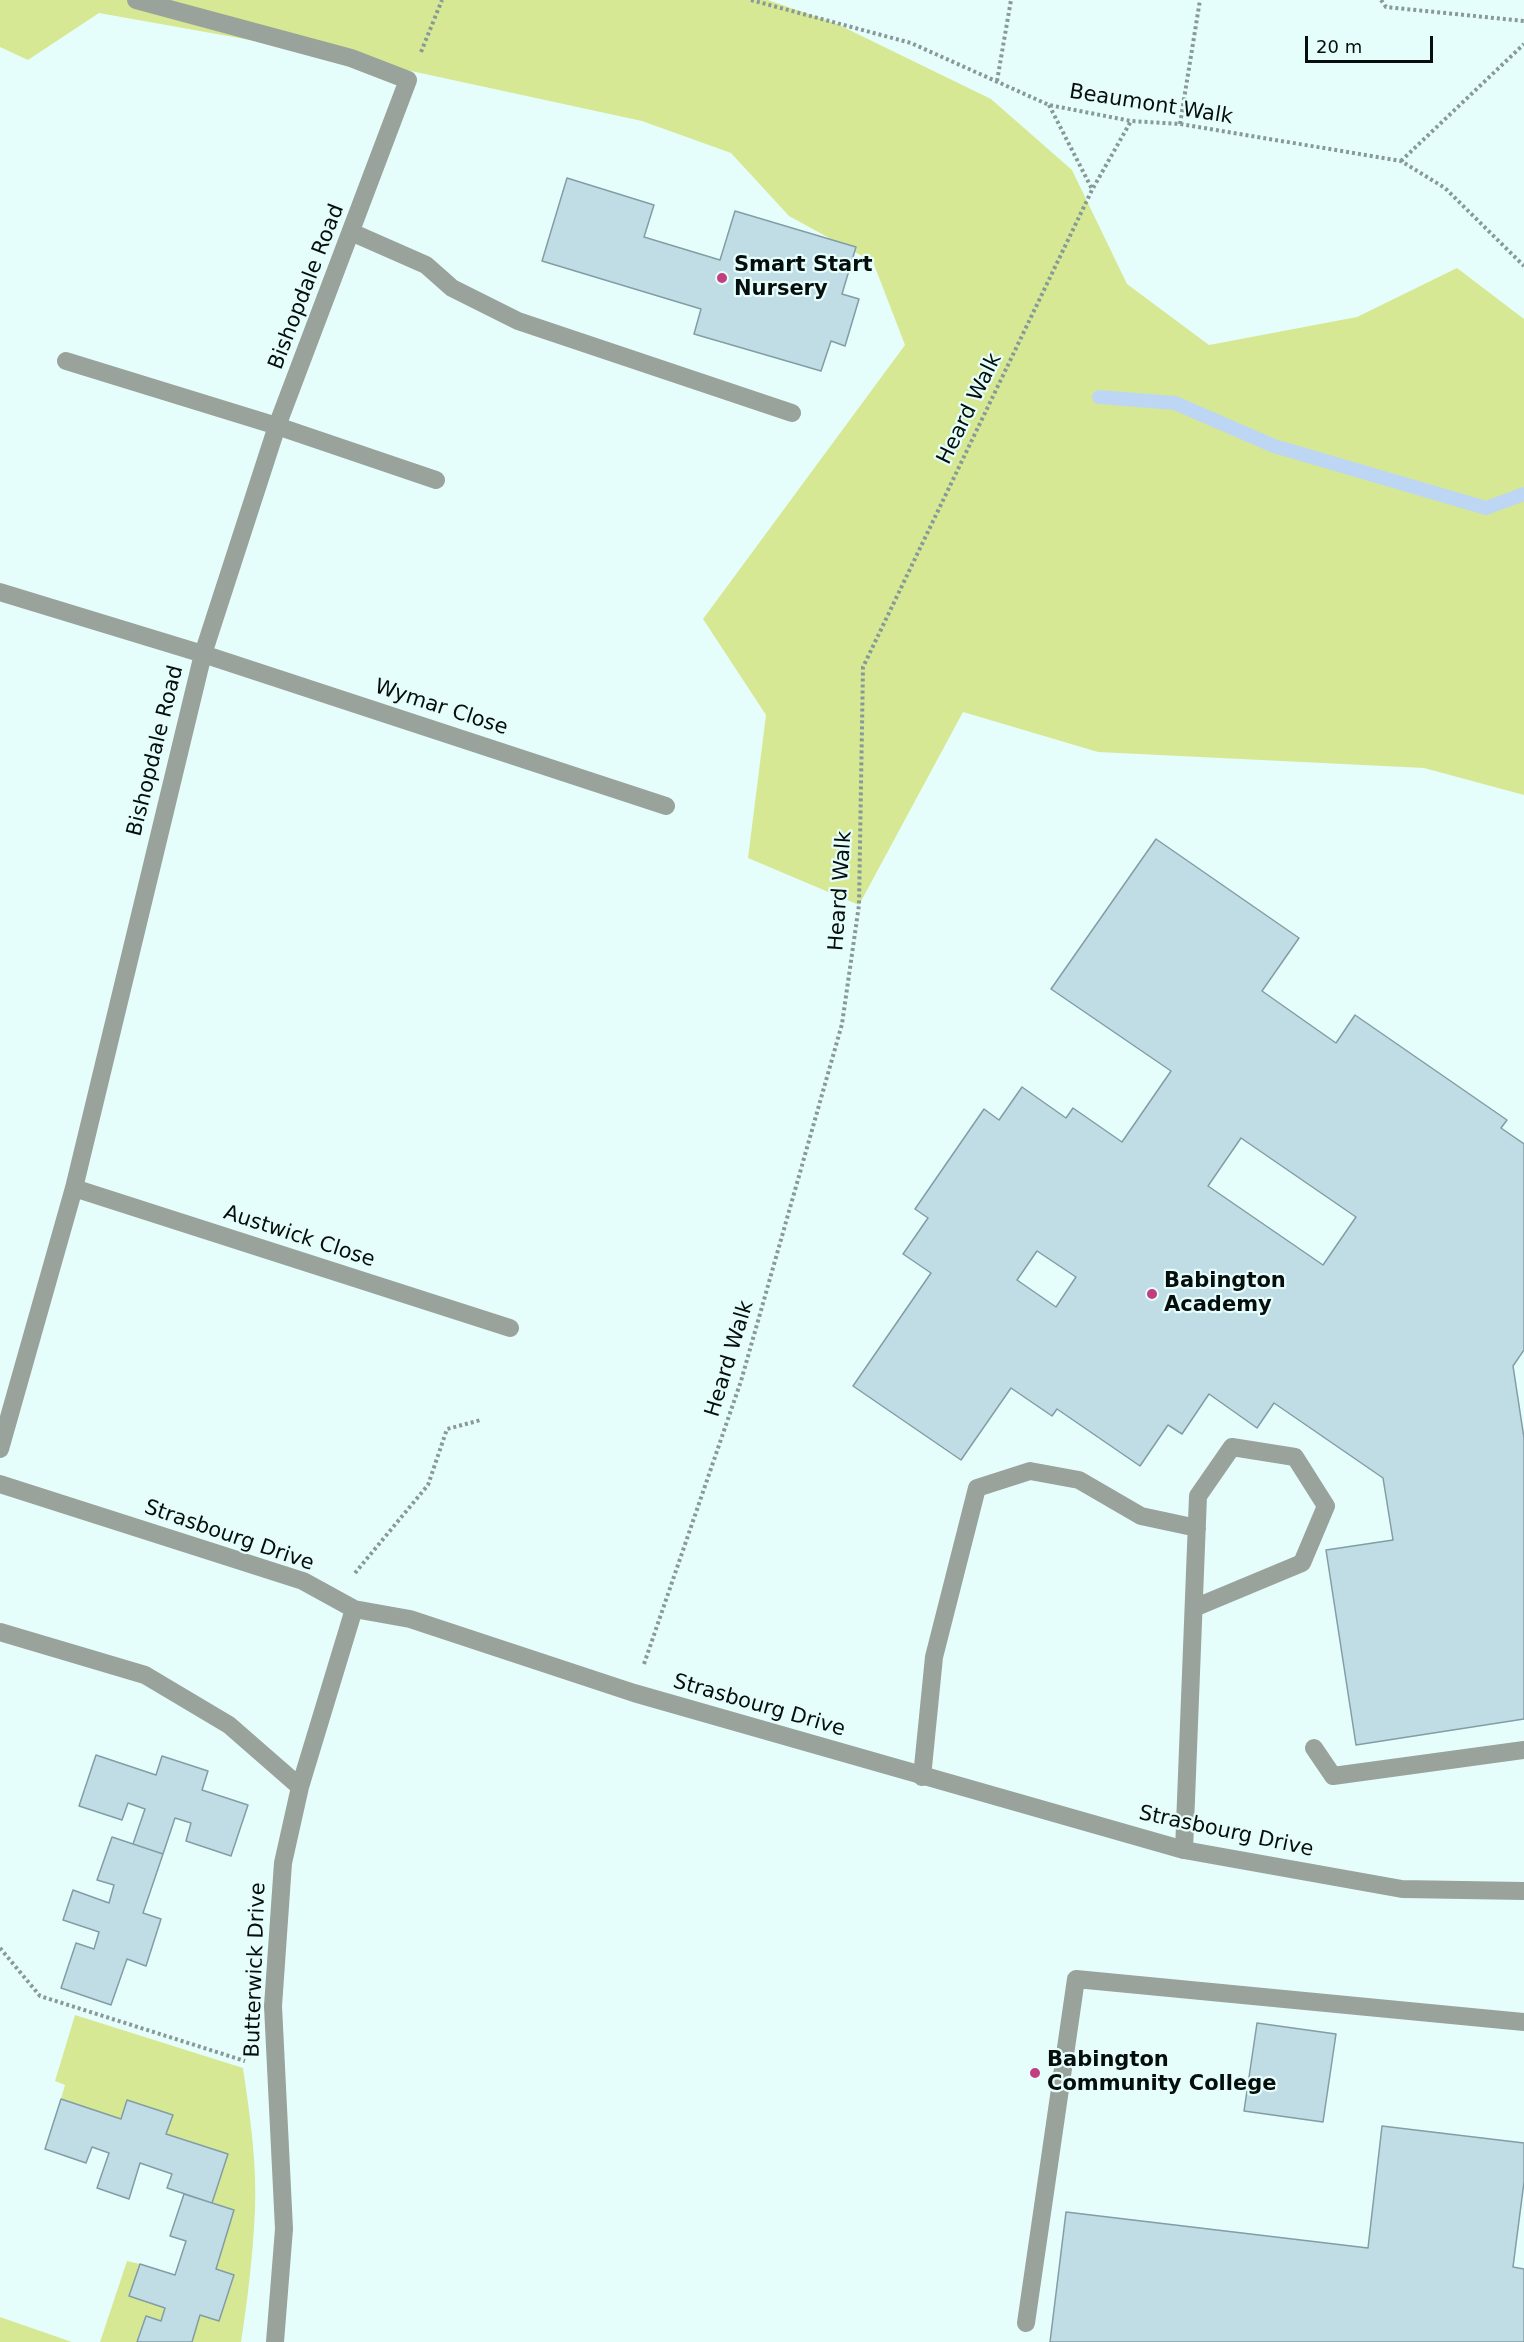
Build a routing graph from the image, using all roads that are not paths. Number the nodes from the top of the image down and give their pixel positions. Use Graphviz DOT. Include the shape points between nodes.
graph roads {
  1 [pos="136,0"];
  2 [pos="351,232"];
  3 [pos="66,361"];
  4 [pos="792,413"];
  5 [pos="278,426"];
  6 [pos="436,480"];
  7 [pos="0,592"];
  8 [pos="203,654"];
  9 [pos="666,806"];
  10 [pos="74,1188"];
  11 [pos="510,1328"];
  12 [pos="0,1449"];
  13 [pos="0,1484"];
  14 [pos="1197,1528"];
  15 [pos="1194,1608"];
  16 [pos="354,1609"];
  17 [pos="0,1632"];
  18 [pos="1314,1748"];
  19 [pos="1524,1750"];
  20 [pos="922,1777"];
  21 [pos="300,1787"];
  22 [pos="1184,1850"];
  23 [pos="1524,1891"];
  24 [pos="1524,2022"];
  25 [pos="1026,2323"];
  26 [pos="275,2342"];
  1 -- 2 [label="street, Bishopdale Road" via="351,58 408,81"];
  2 -- 4 [label="street" via="426,265 452,288 518,321"];
  2 -- 5 [label="street, Bishopdale Road"];
  3 -- 5 [label="street"];
  5 -- 6 [label="street"];
  5 -- 8 [label="street, Bishopdale Road"];
  7 -- 8 [label="street, Wymar Close"];
  8 -- 9 [label="street, Wymar Close"];
  8 -- 10 [label="street, Bishopdale Road"];
  10 -- 11 [label="street, Austwick Close"];
  10 -- 12 [label="street, Bishopdale Road"];
  13 -- 16 [label="street, Strasbourg Drive" via="303,1581"];
  14 -- 15 [label="street"];
  14 -- 15 [label="street" via="1198,1496 1232,1448 1295,1457 1326,1506 1302,1563"];
  14 -- 20 [label="street" via="1141,1516 1079,1480 1050,1474 1030,1471 977,1488 934,1657"];
  15 -- 22 [label="street"];
  16 -- 20 [label="street, Strasbourg Drive" via="410,1619 634,1693"];
  16 -- 21 [label="street, Butterwick Drive"];
  17 -- 21 [label="street" via="145,1676 229,1725"];
  18 -- 19 [label="street" via="1333,1776"];
  20 -- 22 [label="street, Strasbourg Drive"];
  21 -- 26 [label="street, Butterwick Drive" via="283,1863 273,2006 284,2229"];
  22 -- 23 [label="street, Strasbourg Drive" via="1402,1889"];
  24 -- 25 [label="street" via="1076,1979"];
}
